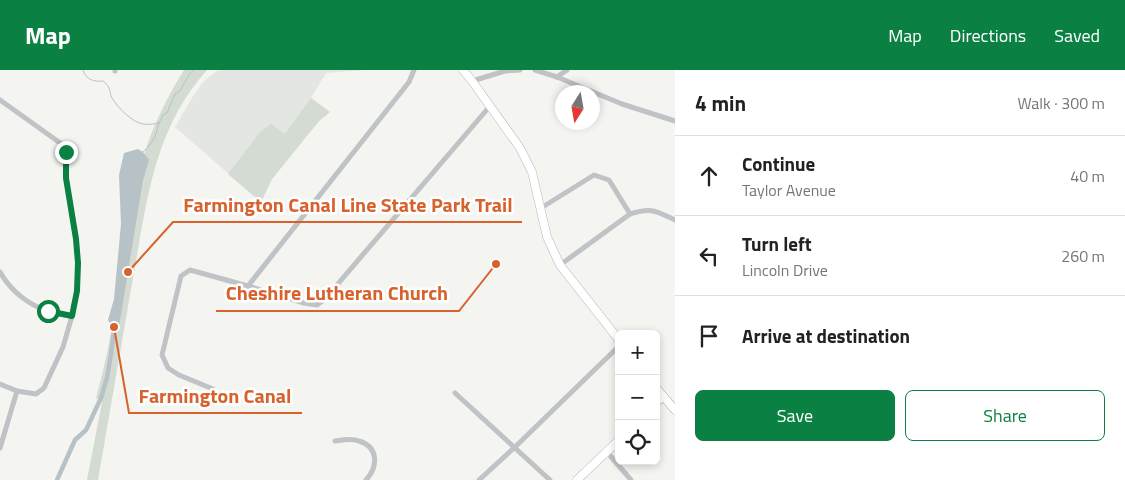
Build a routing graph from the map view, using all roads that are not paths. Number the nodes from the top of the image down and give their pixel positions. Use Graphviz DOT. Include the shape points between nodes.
graph roads {
  1 [pos="414,70"];
  2 [pos="463,70"];
  3 [pos="520,70"];
  4 [pos="535,70"];
  5 [pos="568,70"];
  6 [pos="556,77"];
  7 [pos="472,81"];
  8 [pos="0,100"];
  9 [pos="490,106"];
  10 [pos="675,121"];
  11 [pos="541,208"];
  12 [pos="630,214"];
  13 [pos="675,220"];
  14 [pos="560,265"];
  15 [pos="0,272"];
  16 [pos="248,286"];
  17 [pos="72,316"];
  18 [pos="615,335"];
  19 [pos="615,350"];
  20 [pos="0,384"];
  21 [pos="213,390"];
  22 [pos="16,391"];
  23 [pos="455,393"];
  24 [pos="660,393"];
  25 [pos="663,396"];
  26 [pos="660,399"];
  27 [pos="675,410"];
  28 [pos="335,441"];
  29 [pos="615,444"];
  30 [pos="515,447"];
  31 [pos="0,448"];
  32 [pos="606,452"];
  33 [pos="366,480"];
  34 [pos="479,480"];
  35 [pos="550,480"];
  36 [pos="577,480"];
  37 [pos="631,480"];
  1 -- 16 [label="street" via="409,82"];
  2 -- 7 [label="main road"];
  3 -- 7 [label="street"];
  4 -- 6 [label="street"];
  5 -- 6 [label="street"];
  6 -- 10 [label="street"];
  7 -- 9 [label="main road"];
  8 -- 17 [label="street" via="63,145 66,152 66,178 78,263"];
  9 -- 11 [label="main road" via="520,148 532,172"];
  9 -- 16 [label="street" via="317,305"];
  11 -- 12 [label="street" via="594,175 609,180"];
  11 -- 14 [label="main road" via="547,237"];
  12 -- 13 [label="street" via="655,210"];
  12 -- 14 [label="street"];
  14 -- 18 [label="main road"];
  15 -- 17 [label="street" via="17,293 32,304"];
  16 -- 21 [label="street" via="190,270 181,276 162,355 168,368 178,376"];
  17 -- 22 [label="street" via="63,347 44,388 36,394"];
  19 -- 30 [label="street"];
  20 -- 22 [label="street"];
  22 -- 31 [label="street"];
  23 -- 30 [label="street"];
  24 -- 25 [label="main road"];
  25 -- 26 [label="main road"];
  25 -- 27 [label="main road"];
  28 -- 33 [label="street" via="360,441 369,447 375,465"];
  29 -- 32 [label="main road"];
  30 -- 34 [label="street"];
  30 -- 35 [label="street"];
  32 -- 36 [label="main road"];
  32 -- 37 [label="street"];
}
